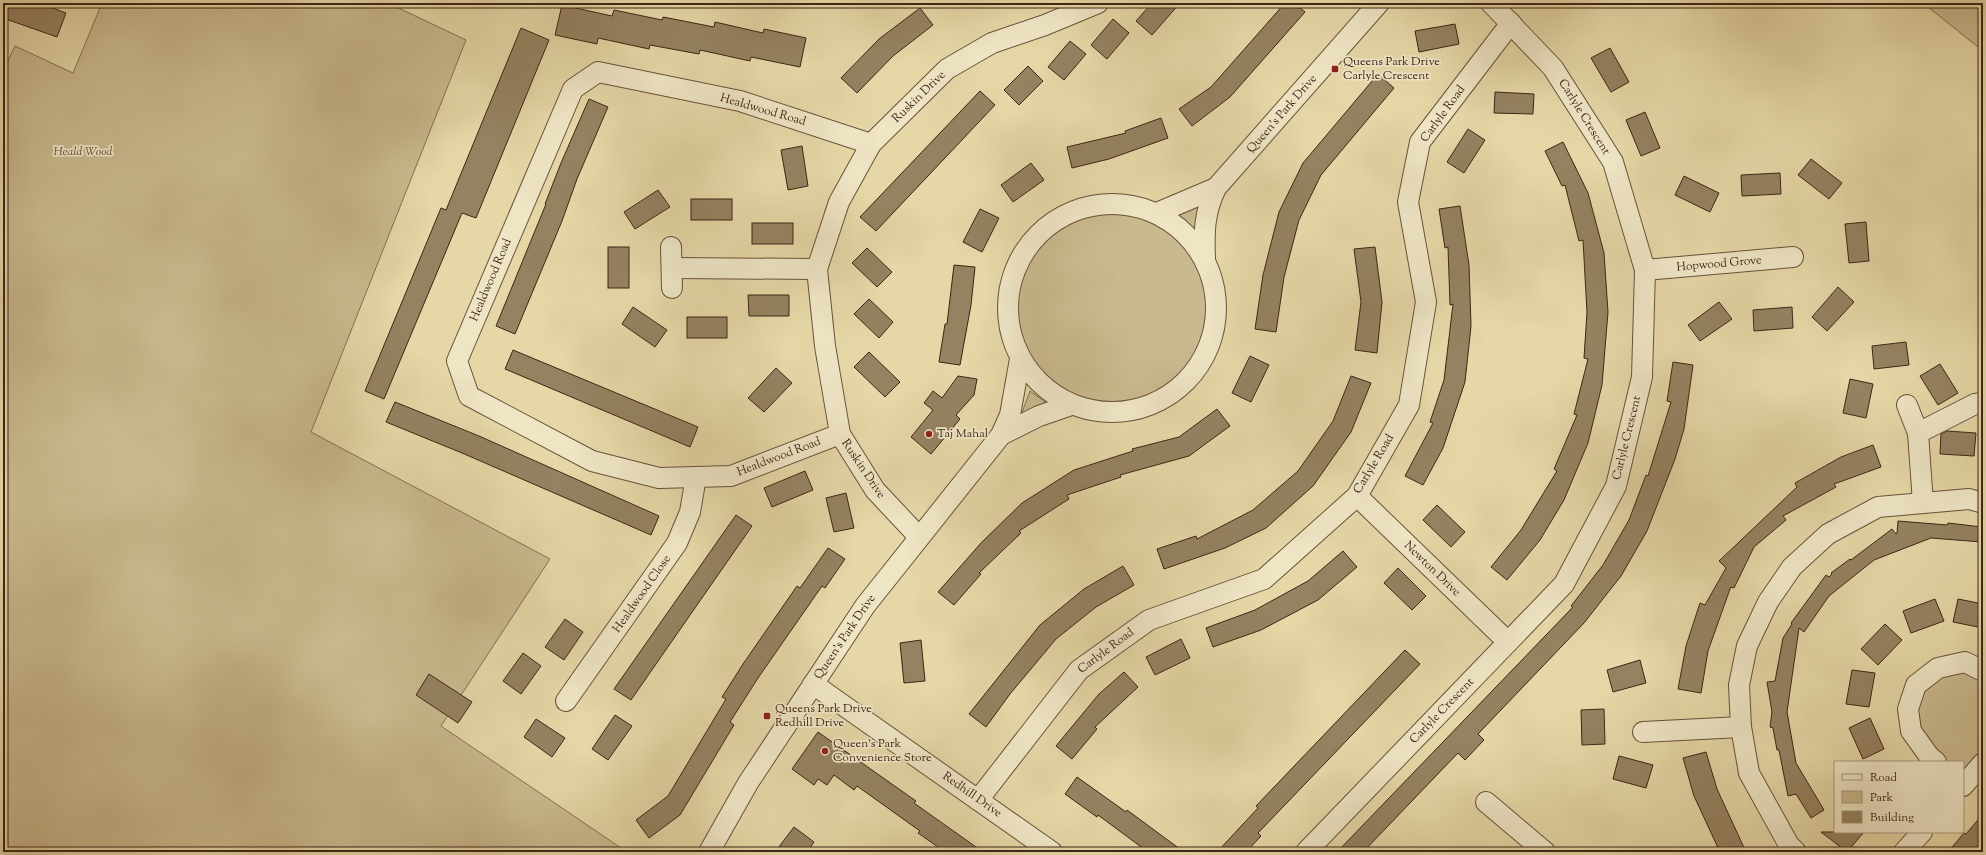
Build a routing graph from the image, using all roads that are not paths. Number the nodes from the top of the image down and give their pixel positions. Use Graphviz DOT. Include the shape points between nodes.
graph roads {
  1 [pos="1098,3"];
  2 [pos="1379,3"];
  3 [pos="1491,3"];
  4 [pos="1511,23"];
  5 [pos="871,144"];
  6 [pos="1216,188"];
  7 [pos="1157,213"];
  8 [pos="671,248"];
  9 [pos="1793,257"];
  10 [pos="1205,259"];
  11 [pos="672,268"];
  12 [pos="817,269"];
  13 [pos="1644,270"];
  14 [pos="672,288"];
  15 [pos="1020,359"];
  16 [pos="1983,403"];
  17 [pos="1071,405"];
  18 [pos="1907,405"];
  19 [pos="1918,432"];
  20 [pos="840,434"];
  21 [pos="1001,435"];
  22 [pos="696,476"];
  23 [pos="1357,496"];
  24 [pos="1923,503"];
  25 [pos="1983,503"];
  26 [pos="919,537"];
  27 [pos="1508,642"];
  28 [pos="1983,671"];
  29 [pos="813,684"];
  30 [pos="566,701"];
  31 [pos="1741,727"];
  32 [pos="1643,732"];
  33 [pos="1935,761"];
  34 [pos="1983,763"];
  35 [pos="1964,784"];
  36 [pos="978,800"];
  37 [pos="1486,802"];
  38 [pos="1921,833"];
  39 [pos="1542,851"];
  40 [pos="709,852"];
  41 [pos="1052,852"];
  42 [pos="1306,852"];
  43 [pos="1796,852"];
  44 [pos="1904,852"];
  1 -- 5 [label="street, Ruskin Drive" via="1045,26 992,43 947,69"];
  2 -- 6 [label="street, Queen's Park Drive"];
  3 -- 4 [label="street, Carlyle Crescent"];
  4 -- 13 [label="street, Carlyle Crescent" via="1553,68 1613,162"];
  4 -- 23 [label="street, Carlyle Road" via="1420,142 1408,202 1426,302 1409,405"];
  5 -- 12 [label="street, Ruskin Drive" via="839,202"];
  5 -- 22 [label="street, Healdwood Road" via="740,101 598,72 572,89 457,361 469,396 592,461 659,478"];
  6 -- 7 [label="street, Queen's Park Drive"];
  6 -- 10 [label="street, Queen's Park Drive" via="1208,205 1204,229"];
  7 -- 10 [label="street, Queen's Park Drive" via="1184,232"];
  7 -- 15 [label="street, Queen's Park Drive" via="1124,204 1091,206 1060,218 1041,232 1026,249 1015,270 1008,292 1007,315 1011,338"];
  8 -- 11 [label="street"];
  9 -- 13 [label="street, Hopwood Grove"];
  10 -- 17 [label="street, Queen's Park Drive" via="1216,290 1216,324 1206,356 1186,383 1158,402 1126,412 1093,412"];
  11 -- 12 [label="street"];
  11 -- 14 [label="street"];
  12 -- 20 [label="street, Ruskin Drive" via="825,346"];
  13 -- 27 [label="street, Carlyle Crescent" via="1642,377 1616,486 1564,584"];
  15 -- 17 [label="street, Queen's Park Drive" via="1033,378"];
  15 -- 21 [label="street, Queen's Park Drive" via="1010,415"];
  16 -- 19 [label="street" via="1975,404"];
  17 -- 21 [label="street, Queen's Park Drive" via="1039,416"];
  18 -- 19 [label="street"];
  19 -- 24 [label="street"];
  20 -- 22 [label="street, Healdwood Road" via="731,476"];
  20 -- 26 [label="street, Ruskin Drive" via="875,490"];
  21 -- 26 [label="street, Queen's Park Drive"];
  22 -- 30 [label="street, Healdwood Close" via="690,512 677,543"];
  23 -- 27 [label="street, Newton Drive"];
  23 -- 36 [label="street, Carlyle Road" via="1264,579 1149,620 1079,670"];
  24 -- 25 [label="street" via="1969,498"];
  24 -- 31 [label="street" via="1878,507 1828,534 1792,567 1768,602 1747,646 1739,685"];
  26 -- 29 [label="street, Queen's Park Drive" via="866,606"];
  27 -- 42 [label="street, Carlyle Crescent"];
  28 -- 33 [label="street" via="1965,662 1938,668 1916,685 1908,709 1911,730 1928,756"];
  29 -- 36 [label="street, Redhill Drive"];
  29 -- 40 [label="street, Queen's Park Drive" via="748,783"];
  31 -- 32 [label="street"];
  31 -- 43 [label="street" via="1750,773 1789,844"];
  34 -- 35 [label="street"];
  36 -- 41 [label="street, Redhill Drive"];
  37 -- 39 [label="street"];
  38 -- 44 [label="street"];
}
